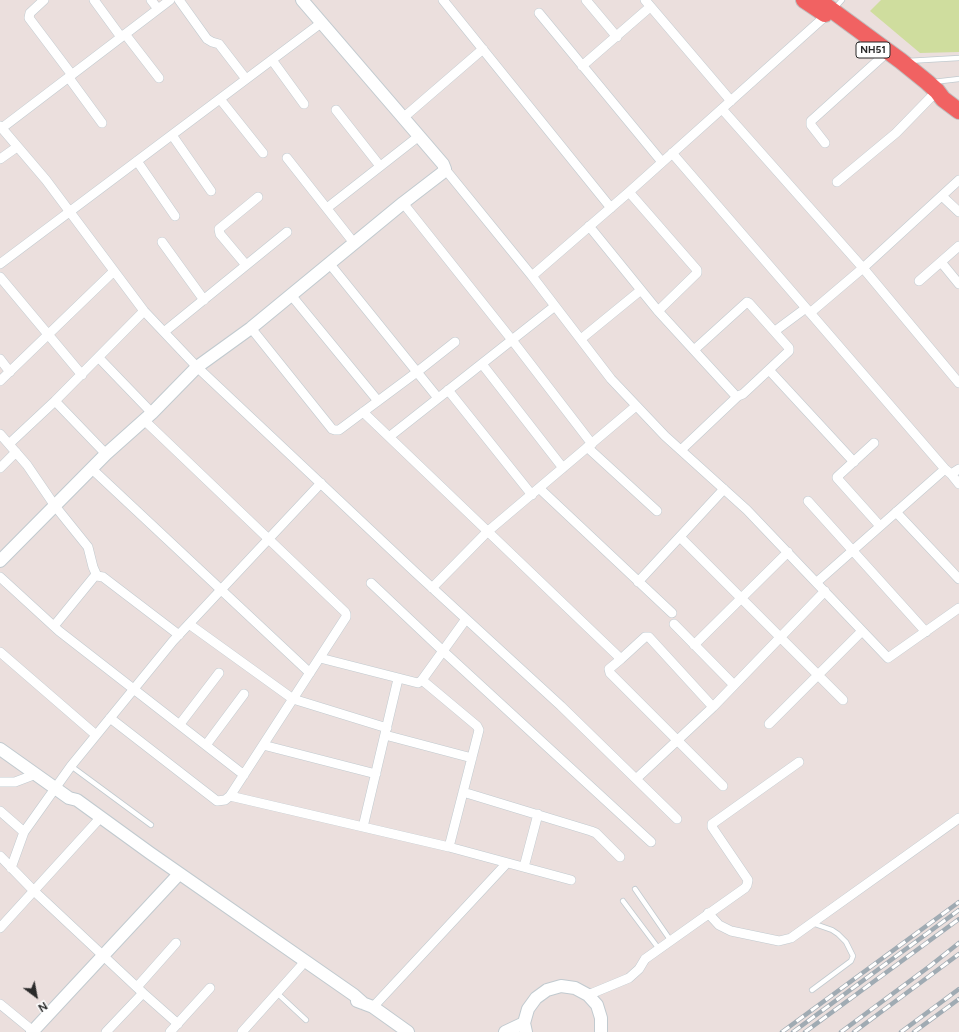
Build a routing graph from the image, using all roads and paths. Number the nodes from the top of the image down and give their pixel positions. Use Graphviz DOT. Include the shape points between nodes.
graph roads {
  1 [pos="44,0"];
  2 [pos="94,0"];
  3 [pos="151,0"];
  4 [pos="170,0"];
  5 [pos="179,0"];
  6 [pos="302,0"];
  7 [pos="443,0"];
  8 [pos="586,0"];
  9 [pos="804,0"];
  10 [pos="818,0"];
  11 [pos="648,3"];
  12 [pos="158,9"];
  13 [pos="834,9"];
  14 [pos="539,13"];
  15 [pos="320,23"];
  16 [pos="123,36"];
  17 [pos="617,37"];
  18 [pos="482,49"];
  19 [pos="882,57"];
  20 [pos="959,58"];
  21 [pos="272,60"];
  22 [pos="901,61"];
  23 [pos="582,66"];
  24 [pos="70,77"];
  25 [pos="159,78"];
  26 [pos="246,79"];
  27 [pos="959,80"];
  28 [pos="946,98"];
  29 [pos="220,99"];
  30 [pos="731,102"];
  31 [pos="304,104"];
  32 [pos="722,109"];
  33 [pos="336,110"];
  34 [pos="403,118"];
  35 [pos="102,123"];
  36 [pos="1,127"];
  37 [pos="172,135"];
  38 [pos="419,136"];
  39 [pos="825,143"];
  40 [pos="17,147"];
  41 [pos="263,153"];
  42 [pos="672,153"];
  43 [pos="287,158"];
  44 [pos="0,159"];
  45 [pos="137,161"];
  46 [pos="662,162"];
  47 [pos="380,166"];
  48 [pos="445,168"];
  49 [pos="959,180"];
  50 [pos="837,182"];
  51 [pos="211,191"];
  52 [pos="629,192"];
  53 [pos="942,196"];
  54 [pos="258,198"];
  55 [pos="403,203"];
  56 [pos="327,208"];
  57 [pos="611,208"];
  58 [pos="70,212"];
  59 [pos="959,212"];
  60 [pos="175,216"];
  61 [pos="589,226"];
  62 [pos="287,232"];
  63 [pos="162,242"];
  64 [pos="354,243"];
  65 [pos="959,246"];
  66 [pos="941,262"];
  67 [pos="0,264"];
  68 [pos="329,264"];
  69 [pos="246,265"];
  70 [pos="863,268"];
  71 [pos="114,271"];
  72 [pos="532,276"];
  73 [pos="0,277"];
  74 [pos="919,281"];
  75 [pos="959,284"];
  76 [pos="641,290"];
  77 [pos="291,295"];
  78 [pos="204,300"];
  79 [pos="555,306"];
  80 [pos="808,310"];
  81 [pos="144,311"];
  82 [pos="658,311"];
  83 [pos="250,328"];
  84 [pos="775,331"];
  85 [pos="164,332"];
  86 [pos="48,335"];
  87 [pos="581,339"];
  88 [pos="512,340"];
  89 [pos="454,342"];
  90 [pos="694,350"];
  91 [pos="0,358"];
  92 [pos="99,358"];
  93 [pos="482,364"];
  94 [pos="197,368"];
  95 [pos="769,370"];
  96 [pos="10,372"];
  97 [pos="417,372"];
  98 [pos="82,375"];
  99 [pos="0,381"];
  100 [pos="959,383"];
  101 [pos="448,390"];
  102 [pos="738,396"];
  103 [pos="438,398"];
  104 [pos="55,401"];
  105 [pos="378,401"];
  106 [pos="636,406"];
  107 [pos="362,412"];
  108 [pos="148,416"];
  109 [pos="0,434"];
  110 [pos="389,437"];
  111 [pos="874,443"];
  112 [pos="9,444"];
  113 [pos="590,446"];
  114 [pos="681,450"];
  115 [pos="16,452"];
  116 [pos="106,454"];
  117 [pos="854,462"];
  118 [pos="0,468"];
  119 [pos="563,468"];
  120 [pos="92,469"];
  121 [pos="959,469"];
  122 [pos="948,472"];
  123 [pos="321,483"];
  124 [pos="959,484"];
  125 [pos="540,488"];
  126 [pos="724,489"];
  127 [pos="532,494"];
  128 [pos="808,501"];
  129 [pos="55,506"];
  130 [pos="657,511"];
  131 [pos="896,512"];
  132 [pos="880,526"];
  133 [pos="487,532"];
  134 [pos="680,537"];
  135 [pos="269,539"];
  136 [pos="852,550"];
  137 [pos="788,552"];
  138 [pos="0,561"];
  139 [pos="97,576"];
  140 [pos="0,578"];
  141 [pos="959,579"];
  142 [pos="638,582"];
  143 [pos="817,582"];
  144 [pos="371,583"];
  145 [pos="432,588"];
  146 [pos="221,590"];
  147 [pos="825,591"];
  148 [pos="741,598"];
  149 [pos="959,608"];
  150 [pos="672,613"];
  151 [pos="466,619"];
  152 [pos="189,624"];
  153 [pos="674,624"];
  154 [pos="54,626"];
  155 [pos="862,631"];
  156 [pos="926,632"];
  157 [pos="179,635"];
  158 [pos="781,637"];
  159 [pos="694,645"];
  160 [pos="443,651"];
  161 [pos="0,652"];
  162 [pos="320,658"];
  163 [pos="620,659"];
  164 [pos="219,673"];
  165 [pos="310,673"];
  166 [pos="818,675"];
  167 [pos="398,679"];
  168 [pos="422,680"];
  169 [pos="734,685"];
  170 [pos="134,689"];
  171 [pos="244,694"];
  172 [pos="293,699"];
  173 [pos="843,700"];
  174 [pos="713,706"];
  175 [pos="110,718"];
  176 [pos="180,724"];
  177 [pos="769,724"];
  178 [pos="386,731"];
  179 [pos="96,735"];
  180 [pos="677,740"];
  181 [pos="206,745"];
  182 [pos="263,745"];
  183 [pos="0,750"];
  184 [pos="472,758"];
  185 [pos="799,762"];
  186 [pos="71,766"];
  187 [pos="36,774"];
  188 [pos="376,774"];
  189 [pos="244,775"];
  190 [pos="636,779"];
  191 [pos="0,782"];
  192 [pos="723,786"];
  193 [pos="55,789"];
  194 [pos="463,792"];
  195 [pos="230,796"];
  196 [pos="0,812"];
  197 [pos="538,814"];
  198 [pos="959,818"];
  199 [pos="677,819"];
  200 [pos="99,820"];
  201 [pos="151,825"];
  202 [pos="363,827"];
  203 [pos="24,832"];
  204 [pos="651,842"];
  205 [pos="449,847"];
  206 [pos="0,856"];
  207 [pos="620,857"];
  208 [pos="507,863"];
  209 [pos="524,867"];
  210 [pos="11,868"];
  211 [pos="177,876"];
  212 [pos="571,880"];
  213 [pos="635,889"];
  214 [pos="34,891"];
  215 [pos="623,901"];
  216 [pos="708,913"];
  217 [pos="812,923"];
  218 [pos="0,928"];
  219 [pos="671,940"];
  220 [pos="176,943"];
  221 [pos="659,950"];
  222 [pos="103,955"];
  223 [pos="301,966"];
  224 [pos="210,988"];
  225 [pos="140,990"];
  226 [pos="812,990"];
  227 [pos="277,993"];
  228 [pos="588,995"];
  229 [pos="0,1004"];
  230 [pos="368,1005"];
  231 [pos="306,1020"];
  232 [pos="178,1024"];
  233 [pos="525,1028"];
  234 [pos="37,1030"];
  235 [pos="106,1032"];
  236 [pos="170,1032"];
  237 [pos="242,1032"];
  238 [pos="408,1032"];
  239 [pos="505,1032"];
  240 [pos="601,1032"];
  1 -- 24 [label="street" via="30,13 29,18"];
  2 -- 16 [label="street"];
  3 -- 12 [label="street"];
  4 -- 12 [label="street"];
  5 -- 26 [label="street" via="207,39 219,44"];
  6 -- 15 [label="street"];
  7 -- 18 [label="street"];
  8 -- 17 [label="street"];
  9 -- 13 [label="highway, NH51"];
  10 -- 13 [label="highway, NH51"];
  11 -- 17 [label="street"];
  11 -- 30 [label="street"];
  12 -- 16 [label="street"];
  13 -- 19 [label="highway, NH51"];
  13 -- 22 [label="highway, NH51"];
  13 -- 30 [label="street"];
  14 -- 23 [label="street"];
  15 -- 21 [label="street"];
  15 -- 34 [label="street"];
  16 -- 24 [label="street"];
  16 -- 25 [label="street"];
  17 -- 23 [label="street"];
  18 -- 34 [label="street"];
  18 -- 57 [label="street"];
  19 -- 28 [label="highway, NH51"];
  19 -- 39 [label="street" via="811,121"];
  20 -- 22 [label="lane"];
  21 -- 26 [label="street"];
  21 -- 31 [label="street"];
  22 -- 28 [label="highway, NH51"];
  23 -- 46 [label="street"];
  24 -- 35 [label="street"];
  24 -- 36 [label="street"];
  26 -- 29 [label="street"];
  27 -- 28 [label="lane"];
  28 -- 50 [label="street" via="896,133"];
  29 -- 37 [label="street"];
  29 -- 41 [label="street"];
  30 -- 32 [label="street"];
  32 -- 42 [label="street"];
  32 -- 70 [label="street"];
  33 -- 47 [label="street"];
  34 -- 38 [label="street"];
  36 -- 40 [label="street"];
  37 -- 45 [label="street"];
  37 -- 51 [label="street"];
  38 -- 47 [label="street"];
  38 -- 48 [label="street"];
  40 -- 44 [label="street"];
  40 -- 58 [label="street"];
  42 -- 46 [label="street"];
  42 -- 80 [label="street"];
  43 -- 56 [label="street"];
  45 -- 58 [label="street"];
  45 -- 60 [label="street"];
  46 -- 52 [label="street"];
  47 -- 56 [label="street"];
  48 -- 55 [label="street"];
  48 -- 72 [label="street"];
  49 -- 53 [label="street"];
  52 -- 57 [label="street"];
  52 -- 82 [label="street" via="697,270 697,273"];
  53 -- 59 [label="street"];
  53 -- 70 [label="street"];
  54 -- 69 [label="street" via="219,229 220,234"];
  55 -- 64 [label="street"];
  55 -- 88 [label="street"];
  56 -- 64 [label="street"];
  57 -- 61 [label="street"];
  58 -- 67 [label="street"];
  58 -- 71 [label="street"];
  61 -- 72 [label="street"];
  61 -- 76 [label="street"];
  62 -- 69 [label="street"];
  63 -- 78 [label="street"];
  64 -- 68 [label="street"];
  65 -- 66 [label="street"];
  66 -- 74 [label="street"];
  66 -- 75 [label="street"];
  68 -- 77 [label="street"];
  68 -- 97 [label="street"];
  69 -- 78 [label="street"];
  70 -- 80 [label="street"];
  70 -- 100 [label="street"];
  71 -- 81 [label="street"];
  71 -- 86 [label="street"];
  72 -- 79 [label="street"];
  73 -- 86 [label="street"];
  76 -- 82 [label="street"];
  76 -- 87 [label="street"];
  77 -- 83 [label="street"];
  77 -- 105 [label="street"];
  78 -- 85 [label="street"];
  79 -- 87 [label="street"];
  79 -- 88 [label="street"];
  80 -- 84 [label="street"];
  80 -- 122 [label="street"];
  81 -- 85 [label="street"];
  81 -- 92 [label="street"];
  82 -- 90 [label="street"];
  83 -- 94 [label="street"];
  83 -- 107 [label="street" via="332,429 339,430"];
  84 -- 90 [label="street" via="747,302"];
  84 -- 95 [label="street" via="789,351"];
  85 -- 94 [label="street"];
  86 -- 96 [label="street"];
  86 -- 98 [label="street"];
  87 -- 106 [label="street" via="611,379"];
  88 -- 93 [label="street"];
  88 -- 113 [label="street"];
  89 -- 97 [label="street"];
  90 -- 102 [label="street"];
  91 -- 96 [label="street"];
  92 -- 98 [label="street"];
  92 -- 108 [label="street"];
  93 -- 101 [label="street"];
  93 -- 119 [label="street"];
  94 -- 108 [label="street"];
  94 -- 123 [label="street"];
  95 -- 102 [label="street"];
  95 -- 117 [label="street"];
  96 -- 99 [label="street"];
  97 -- 103 [label="street"];
  97 -- 105 [label="street"];
  98 -- 104 [label="street"];
  101 -- 103 [label="street"];
  101 -- 127 [label="street"];
  102 -- 114 [label="street"];
  103 -- 110 [label="street"];
  104 -- 112 [label="street"];
  104 -- 116 [label="street"];
  105 -- 107 [label="street"];
  106 -- 113 [label="street"];
  106 -- 114 [label="street"];
  107 -- 110 [label="street"];
  108 -- 116 [label="street"];
  108 -- 135 [label="street"];
  109 -- 112 [label="street"];
  110 -- 133 [label="street"];
  111 -- 117 [label="street"];
  112 -- 115 [label="street"];
  113 -- 119 [label="street"];
  113 -- 130 [label="street"];
  114 -- 126 [label="street"];
  115 -- 118 [label="street"];
  115 -- 129 [label="street"];
  116 -- 120 [label="street"];
  117 -- 132 [label="street" via="837,478"];
  119 -- 125 [label="street"];
  120 -- 129 [label="street"];
  120 -- 146 [label="street"];
  121 -- 122 [label="street"];
  122 -- 124 [label="street"];
  122 -- 131 [label="street"];
  123 -- 135 [label="street"];
  123 -- 145 [label="street"];
  125 -- 127 [label="street"];
  125 -- 142 [label="street"];
  126 -- 134 [label="street"];
  126 -- 137 [label="street"];
  127 -- 133 [label="street"];
  128 -- 136 [label="street"];
  129 -- 138 [label="street"];
  129 -- 139 [label="street" via="88,547"];
  131 -- 132 [label="street"];
  131 -- 141 [label="street"];
  132 -- 136 [label="street"];
  133 -- 145 [label="street"];
  133 -- 163 [label="street"];
  134 -- 142 [label="street"];
  134 -- 148 [label="street"];
  135 -- 146 [label="street"];
  135 -- 162 [label="street" via="346,614"];
  136 -- 143 [label="street"];
  136 -- 156 [label="street"];
  137 -- 143 [label="street"];
  137 -- 148 [label="street"];
  139 -- 154 [label="street"];
  139 -- 157 [label="street" via="103,577"];
  140 -- 154 [label="street"];
  142 -- 150 [label="street"];
  143 -- 147 [label="street"];
  144 -- 160 [label="street"];
  145 -- 151 [label="street"];
  146 -- 152 [label="street"];
  146 -- 165 [label="street"];
  147 -- 155 [label="street"];
  147 -- 158 [label="street"];
  148 -- 158 [label="street"];
  148 -- 159 [label="street"];
  149 -- 156 [label="street"];
  151 -- 160 [label="street"];
  151 -- 190 [label="street"];
  152 -- 157 [label="street"];
  152 -- 172 [label="street"];
  153 -- 159 [label="street"];
  154 -- 170 [label="street"];
  155 -- 156 [label="street" via="888,658"];
  155 -- 166 [label="street"];
  157 -- 170 [label="street"];
  158 -- 166 [label="street"];
  158 -- 169 [label="street"];
  159 -- 169 [label="street"];
  160 -- 168 [label="street"];
  160 -- 204 [label="street"];
  161 -- 179 [label="street"];
  162 -- 165 [label="street"];
  162 -- 167 [label="street"];
  163 -- 174 [label="street" via="645,637 649,637"];
  163 -- 180 [label="street" via="609,669 610,673"];
  164 -- 176 [label="street"];
  165 -- 172 [label="street"];
  166 -- 173 [label="street"];
  166 -- 177 [label="street"];
  167 -- 168 [label="street" via="418,683"];
  167 -- 178 [label="street"];
  168 -- 184 [label="street" via="477,726 480,732"];
  169 -- 174 [label="street"];
  170 -- 175 [label="street"];
  170 -- 176 [label="street"];
  171 -- 181 [label="street"];
  172 -- 178 [label="street"];
  172 -- 182 [label="street"];
  174 -- 180 [label="street"];
  175 -- 179 [label="street"];
  175 -- 195 [label="street" via="217,801"];
  176 -- 181 [label="street"];
  178 -- 184 [label="street"];
  178 -- 188 [label="street"];
  179 -- 186 [label="street"];
  180 -- 190 [label="street"];
  180 -- 192 [label="street"];
  181 -- 189 [label="street"];
  182 -- 188 [label="street"];
  182 -- 189 [label="street"];
  183 -- 187 [label="street"];
  184 -- 194 [label="street"];
  185 -- 216 [label="street" via="712,824 748,883 745,888"];
  186 -- 193 [label="street"];
  186 -- 201 [label="lane"];
  187 -- 191 [label="street" via="15,782"];
  187 -- 193 [label="street"];
  188 -- 202 [label="street"];
  189 -- 195 [label="street"];
  190 -- 199 [label="street"];
  193 -- 200 [label="street" via="77,800"];
  193 -- 203 [label="street"];
  194 -- 197 [label="street"];
  194 -- 205 [label="street"];
  195 -- 202 [label="street"];
  196 -- 203 [label="street"];
  197 -- 207 [label="street" via="596,833"];
  197 -- 209 [label="street"];
  198 -- 217 [label="street"];
  200 -- 211 [label="street"];
  200 -- 214 [label="street"];
  202 -- 205 [label="street"];
  203 -- 210 [label="street"];
  205 -- 208 [label="street"];
  206 -- 210 [label="street"];
  208 -- 209 [label="street"];
  208 -- 230 [label="street"];
  209 -- 212 [label="street"];
  210 -- 214 [label="street"];
  211 -- 222 [label="street"];
  211 -- 223 [label="street" via="212,906"];
  211 -- 230 [label="street" via="280,942"];
  213 -- 219 [label="lane"];
  214 -- 218 [label="street"];
  214 -- 222 [label="street"];
  215 -- 221 [label="lane"];
  216 -- 217 [label="street" via="719,925 731,931 779,941 791,938"];
  216 -- 219 [label="street"];
  217 -- 226 [label="lane" via="838,934 846,942 853,956 847,964"];
  219 -- 221 [label="street"];
  220 -- 225 [label="street"];
  221 -- 228 [label="street" via="645,959 630,978"];
  222 -- 225 [label="street"];
  222 -- 234 [label="street"];
  223 -- 227 [label="street"];
  223 -- 230 [label="street" via="346,996"];
  224 -- 232 [label="street"];
  225 -- 232 [label="street"];
  225 -- 235 [label="street"];
  227 -- 231 [label="lane"];
  227 -- 237 [label="street"];
  228 -- 233 [label="street" via="575,988 561,986 547,990 536,998 528,1009"];
  228 -- 240 [label="street" via="597,1005 601,1018"];
  229 -- 234 [label="street"];
  230 -- 238 [label="street"];
  232 -- 236 [label="street"];
  233 -- 239 [label="street"];
}
